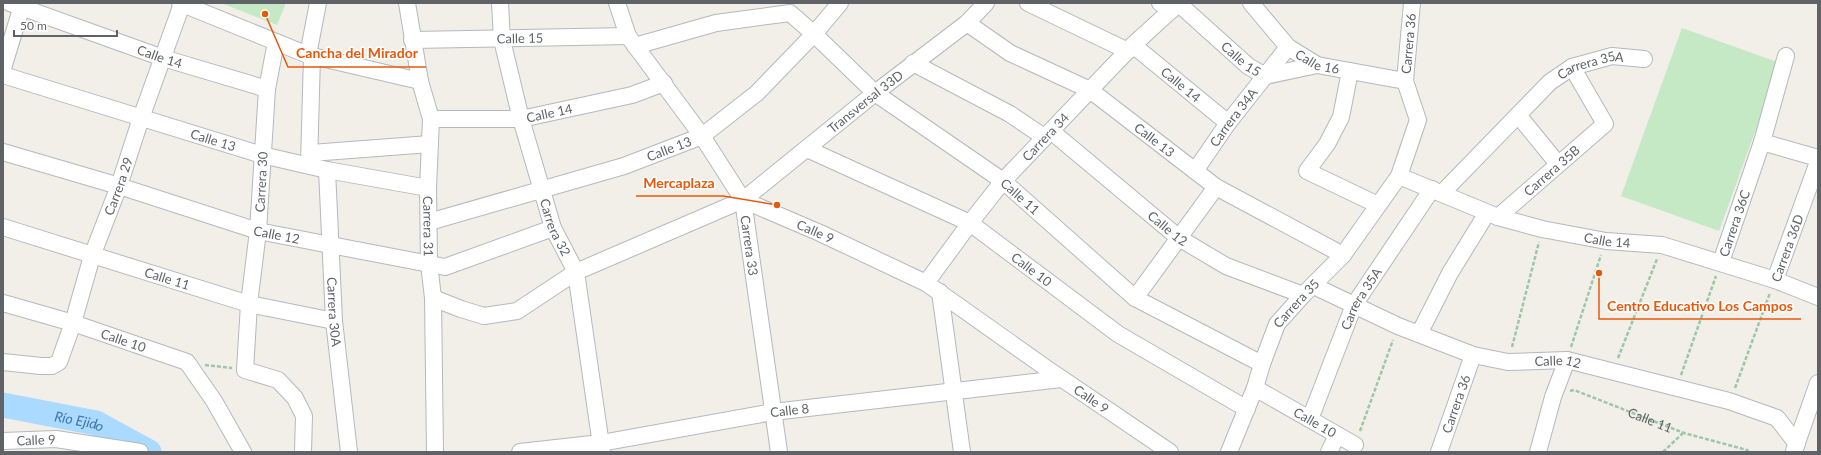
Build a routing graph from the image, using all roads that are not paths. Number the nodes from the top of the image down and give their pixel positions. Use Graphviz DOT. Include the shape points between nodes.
graph roads {
  1 [pos="318,3"];
  2 [pos="407,3"];
  3 [pos="500,3"];
  4 [pos="617,3"];
  5 [pos="840,3"];
  6 [pos="1028,3"];
  7 [pos="1251,3"];
  8 [pos="1412,3"];
  9 [pos="21,4"];
  10 [pos="181,4"];
  11 [pos="1173,5"];
  12 [pos="975,10"];
  13 [pos="790,12"];
  14 [pos="814,34"];
  15 [pos="412,40"];
  16 [pos="502,40"];
  17 [pos="632,41"];
  18 [pos="276,42"];
  19 [pos="1288,47"];
  20 [pos="1131,48"];
  21 [pos="310,56"];
  22 [pos="1786,56"];
  23 [pos="163,58"];
  24 [pos="1644,59"];
  25 [pos="913,63"];
  26 [pos="1317,65"];
  27 [pos="1572,67"];
  28 [pos="3,68"];
  29 [pos="1350,71"];
  30 [pos="3,75"];
  31 [pos="1265,76"];
  32 [pos="420,81"];
  33 [pos="1406,81"];
  34 [pos="664,82"];
  35 [pos="267,88"];
  36 [pos="1090,90"];
  37 [pos="875,93"];
  38 [pos="1518,115"];
  39 [pos="141,118"];
  40 [pos="431,119"];
  41 [pos="521,119"];
  42 [pos="1228,123"];
  43 [pos="1047,134"];
  44 [pos="702,136"];
  45 [pos="1762,142"];
  46 [pos="430,144"];
  47 [pos="807,149"];
  48 [pos="3,152"];
  49 [pos="262,155"];
  50 [pos="1818,158"];
  51 [pos="310,159"];
  52 [pos="1818,162"];
  53 [pos="1558,164"];
  54 [pos="327,170"];
  55 [pos="1196,171"];
  56 [pos="1399,176"];
  57 [pos="1003,181"];
  58 [pos="118,186"];
  59 [pos="1216,187"];
  60 [pos="428,188"];
  61 [pos="541,190"];
  62 [pos="1437,191"];
  63 [pos="743,200"];
  64 [pos="1378,205"];
  65 [pos="1493,215"];
  66 [pos="429,222"];
  67 [pos="970,223"];
  68 [pos="3,227"];
  69 [pos="553,228"];
  70 [pos="258,231"];
  71 [pos="1180,238"];
  72 [pos="330,245"];
  73 [pos="1344,255"];
  74 [pos="92,256"];
  75 [pos="1721,262"];
  76 [pos="429,263"];
  77 [pos="576,272"];
  78 [pos="1775,280"];
  79 [pos="933,287"];
  80 [pos="1309,290"];
  81 [pos="1818,297"];
  82 [pos="434,298"];
  83 [pos="1134,298"];
  84 [pos="3,303"];
  85 [pos="249,304"];
  86 [pos="1354,305"];
  87 [pos="334,320"];
  88 [pos="73,323"];
  89 [pos="1419,334"];
  90 [pos="1473,355"];
  91 [pos="1567,360"];
  92 [pos="3,362"];
  93 [pos="1262,364"];
  94 [pos="1061,379"];
  95 [pos="1818,383"];
  96 [pos="1255,388"];
  97 [pos="954,392"];
  98 [pos="1247,409"];
  99 [pos="773,412"];
  100 [pos="1310,419"];
  101 [pos="1337,435"];
  102 [pos="3,441"];
  103 [pos="1355,445"];
  104 [pos="56,446"];
  105 [pos="602,447"];
  106 [pos="1544,448"];
  107 [pos="1795,448"];
  108 [pos="138,452"];
  109 [pos="243,452"];
  110 [pos="303,452"];
  111 [pos="349,452"];
  112 [pos="435,452"];
  113 [pos="520,452"];
  114 [pos="779,452"];
  115 [pos="962,452"];
  116 [pos="1170,452"];
  117 [pos="1229,452"];
  118 [pos="1329,452"];
  119 [pos="1438,452"];
  1 -- 21 [label="street"];
  2 -- 15 [label="street, Carrera 31"];
  3 -- 16 [label="street, Carrera 32"];
  4 -- 17 [label="street, Carrera 33"];
  5 -- 14 [label="street, Calle 13"];
  6 -- 20 [label="street, Calle 14"];
  7 -- 19 [label="street, Calle 16"];
  8 -- 33 [label="street, Carrera 36"];
  9 -- 23 [label="street, Calle 14"];
  9 -- 28 [label="street"];
  10 -- 18 [label="street"];
  10 -- 23 [label="street, Carrera 29"];
  11 -- 20 [label="street, Carrera 34"];
  11 -- 31 [label="street, Calle 15" via="1248,66"];
  12 -- 25 [label="street, Transversal 33D"];
  12 -- 36 [label="street, Calle 13" via="1010,53"];
  13 -- 14 [label="street, Calle 11"];
  13 -- 17 [label="street, Calle 15" via="716,23"];
  14 -- 37 [label="street, Calle 11"];
  14 -- 44 [label="street, Calle 13" via="757,93"];
  15 -- 16 [label="street, Calle 15"];
  15 -- 32 [label="street, Carrera 31"];
  16 -- 17 [label="street, Calle 15"];
  16 -- 41 [label="street, Carrera 32"];
  17 -- 34 [label="street, Carrera 33"];
  18 -- 21 [label="street"];
  18 -- 35 [label="street, Carrera 30"];
  19 -- 26 [label="street, Calle 16"];
  19 -- 31 [label="street, Carrera 34A"];
  20 -- 36 [label="street, Carrera 34"];
  20 -- 42 [label="street, Calle 14"];
  21 -- 32 [label="street"];
  21 -- 51 [label="street"];
  22 -- 45 [label="street, Carrera 36C"];
  23 -- 35 [label="street, Calle 14"];
  23 -- 39 [label="street, Carrera 29"];
  24 -- 27 [label="street, Carrera 35A" via="1612,56"];
  25 -- 37 [label="street, Transversal 33D"];
  25 -- 43 [label="street, Calle 12"];
  26 -- 29 [label="street, Calle 16"];
  26 -- 31 [label="street, Calle 15"];
  27 -- 38 [label="street, Carrera 35A" via="1550,82"];
  27 -- 53 [label="street, Carrera 35B" via="1605,124"];
  29 -- 33 [label="street, Calle 16"];
  29 -- 64 [label="street" via="1341,117 1327,144 1307,171"];
  30 -- 39 [label="street, Calle 13"];
  31 -- 42 [label="street, Carrera 34A"];
  32 -- 40 [label="street, Carrera 31"];
  33 -- 56 [label="street, Carrera 36" via="1418,120"];
  34 -- 41 [label="street, Calle 14" via="632,95"];
  34 -- 44 [label="street, Carrera 33"];
  35 -- 49 [label="street, Carrera 30"];
  36 -- 43 [label="street, Carrera 34"];
  36 -- 55 [label="street, Calle 13"];
  37 -- 47 [label="street, Transversal 33D"];
  37 -- 57 [label="street, Calle 11"];
  38 -- 53 [label="street"];
  38 -- 62 [label="street, Carrera 35A"];
  39 -- 49 [label="street, Calle 13"];
  39 -- 58 [label="street, Carrera 29"];
  40 -- 41 [label="street, Calle 14"];
  40 -- 46 [label="street, Carrera 31"];
  41 -- 61 [label="street, Carrera 32"];
  42 -- 55 [label="street, Carrera 34A"];
  43 -- 57 [label="street, Carrera 34"];
  43 -- 71 [label="street, Calle 12"];
  44 -- 61 [label="street, Calle 13" via="624,166"];
  44 -- 63 [label="street, Carrera 33"];
  45 -- 50 [label="street"];
  45 -- 75 [label="street, Carrera 36C"];
  46 -- 51 [label="street"];
  46 -- 60 [label="street, Carrera 31"];
  47 -- 63 [label="street, Transversal 33D"];
  47 -- 67 [label="street, Calle 10"];
  48 -- 58 [label="street, Calle 12"];
  49 -- 51 [label="street, Calle 13"];
  49 -- 70 [label="street, Carrera 30"];
  51 -- 54 [label="street, Calle 13"];
  52 -- 78 [label="street, Carrera 36D"];
  53 -- 65 [label="street, Carrera 35B"];
  54 -- 60 [label="street, Calle 13"];
  54 -- 72 [label="street, Carrera 30A"];
  55 -- 59 [label="street, Calle 13"];
  56 -- 62 [label="street, Calle 14"];
  56 -- 64 [label="street, Carrera 35"];
  57 -- 67 [label="street, Carrera 34"];
  57 -- 83 [label="street, Calle 11"];
  58 -- 70 [label="street, Calle 12"];
  58 -- 74 [label="street, Carrera 29"];
  59 -- 71 [label="street"];
  59 -- 73 [label="street, Calle 13"];
  60 -- 66 [label="street, Carrera 31"];
  61 -- 66 [label="street, Calle 13"];
  61 -- 69 [label="street, Carrera 32"];
  62 -- 65 [label="street, Calle 14"];
  62 -- 86 [label="street, Carrera 35A"];
  63 -- 77 [label="street"];
  63 -- 79 [label="street, Calle 9" via="820,233"];
  63 -- 99 [label="street, Carrera 33"];
  64 -- 73 [label="street, Carrera 35"];
  65 -- 75 [label="street, Calle 14" via="1542,229 1606,241 1662,245"];
  65 -- 89 [label="street, Carrera 35B" via="1450,273"];
  66 -- 76 [label="street, Carrera 31"];
  67 -- 79 [label="street, Carrera 34"];
  67 -- 98 [label="street, Calle 10" via="1118,334"];
  68 -- 74 [label="street, Calle 11"];
  69 -- 76 [label="street, Calle 12" via="445,267"];
  69 -- 77 [label="street, Carrera 32"];
  70 -- 72 [label="street, Calle 12"];
  70 -- 85 [label="street, Carrera 30"];
  71 -- 80 [label="street, Calle 12" via="1226,266"];
  71 -- 83 [label="street"];
  72 -- 76 [label="street, Calle 12"];
  72 -- 87 [label="street, Carrera 30A"];
  73 -- 80 [label="street, Carrera 35"];
  74 -- 85 [label="street, Calle 11"];
  74 -- 88 [label="street, Carrera 29"];
  75 -- 78 [label="street, Calle 14"];
  76 -- 82 [label="street, Carrera 31"];
  77 -- 82 [label="street" via="517,311 484,316"];
  77 -- 105 [label="street, Carrera 32"];
  78 -- 81 [label="street, Calle 14"];
  79 -- 94 [label="street, Calle 9"];
  79 -- 97 [label="street"];
  80 -- 86 [label="street, Calle 12"];
  80 -- 93 [label="street, Carrera 35" via="1277,324"];
  82 -- 112 [label="street, Carrera 31"];
  83 -- 93 [label="street, Calle 11"];
  84 -- 88 [label="street, Calle 10"];
  85 -- 87 [label="street, Calle 11"];
  85 -- 110 [label="street, Carrera 30" via="245,370 278,380 295,398 304,416"];
  86 -- 89 [label="street, Calle 12"];
  86 -- 100 [label="street, Carrera 35A"];
  87 -- 111 [label="street, Carrera 30A"];
  88 -- 92 [label="street, Carrera 29" via="59,362 52,366"];
  88 -- 109 [label="street, Calle 10" via="187,362 214,401"];
  89 -- 90 [label="street, Calle 12"];
  90 -- 91 [label="street, Calle 12" via="1508,362"];
  90 -- 119 [label="street, Carrera 36"];
  91 -- 106 [label="street" via="1553,397"];
  91 -- 107 [label="street, Calle 12" via="1730,401 1777,418"];
  93 -- 96 [label="street, Carrera 35"];
  94 -- 97 [label="street, Calle 8"];
  94 -- 116 [label="street, Calle 9"];
  95 -- 107 [label="street"];
  96 -- 98 [label="street, Carrera 35"];
  96 -- 100 [label="street, Calle 10"];
  97 -- 99 [label="street, Calle 8"];
  97 -- 115 [label="street"];
  98 -- 117 [label="street, Carrera 35"];
  99 -- 105 [label="street, Calle 8"];
  99 -- 114 [label="street, Carrera 33"];
  100 -- 101 [label="street, Calle 10"];
  101 -- 103 [label="street, Calle 10"];
  101 -- 118 [label="street"];
  102 -- 104 [label="street, Calle 9"];
  104 -- 108 [label="street, Calle 9"];
  105 -- 113 [label="street, Calle 8"];
}
